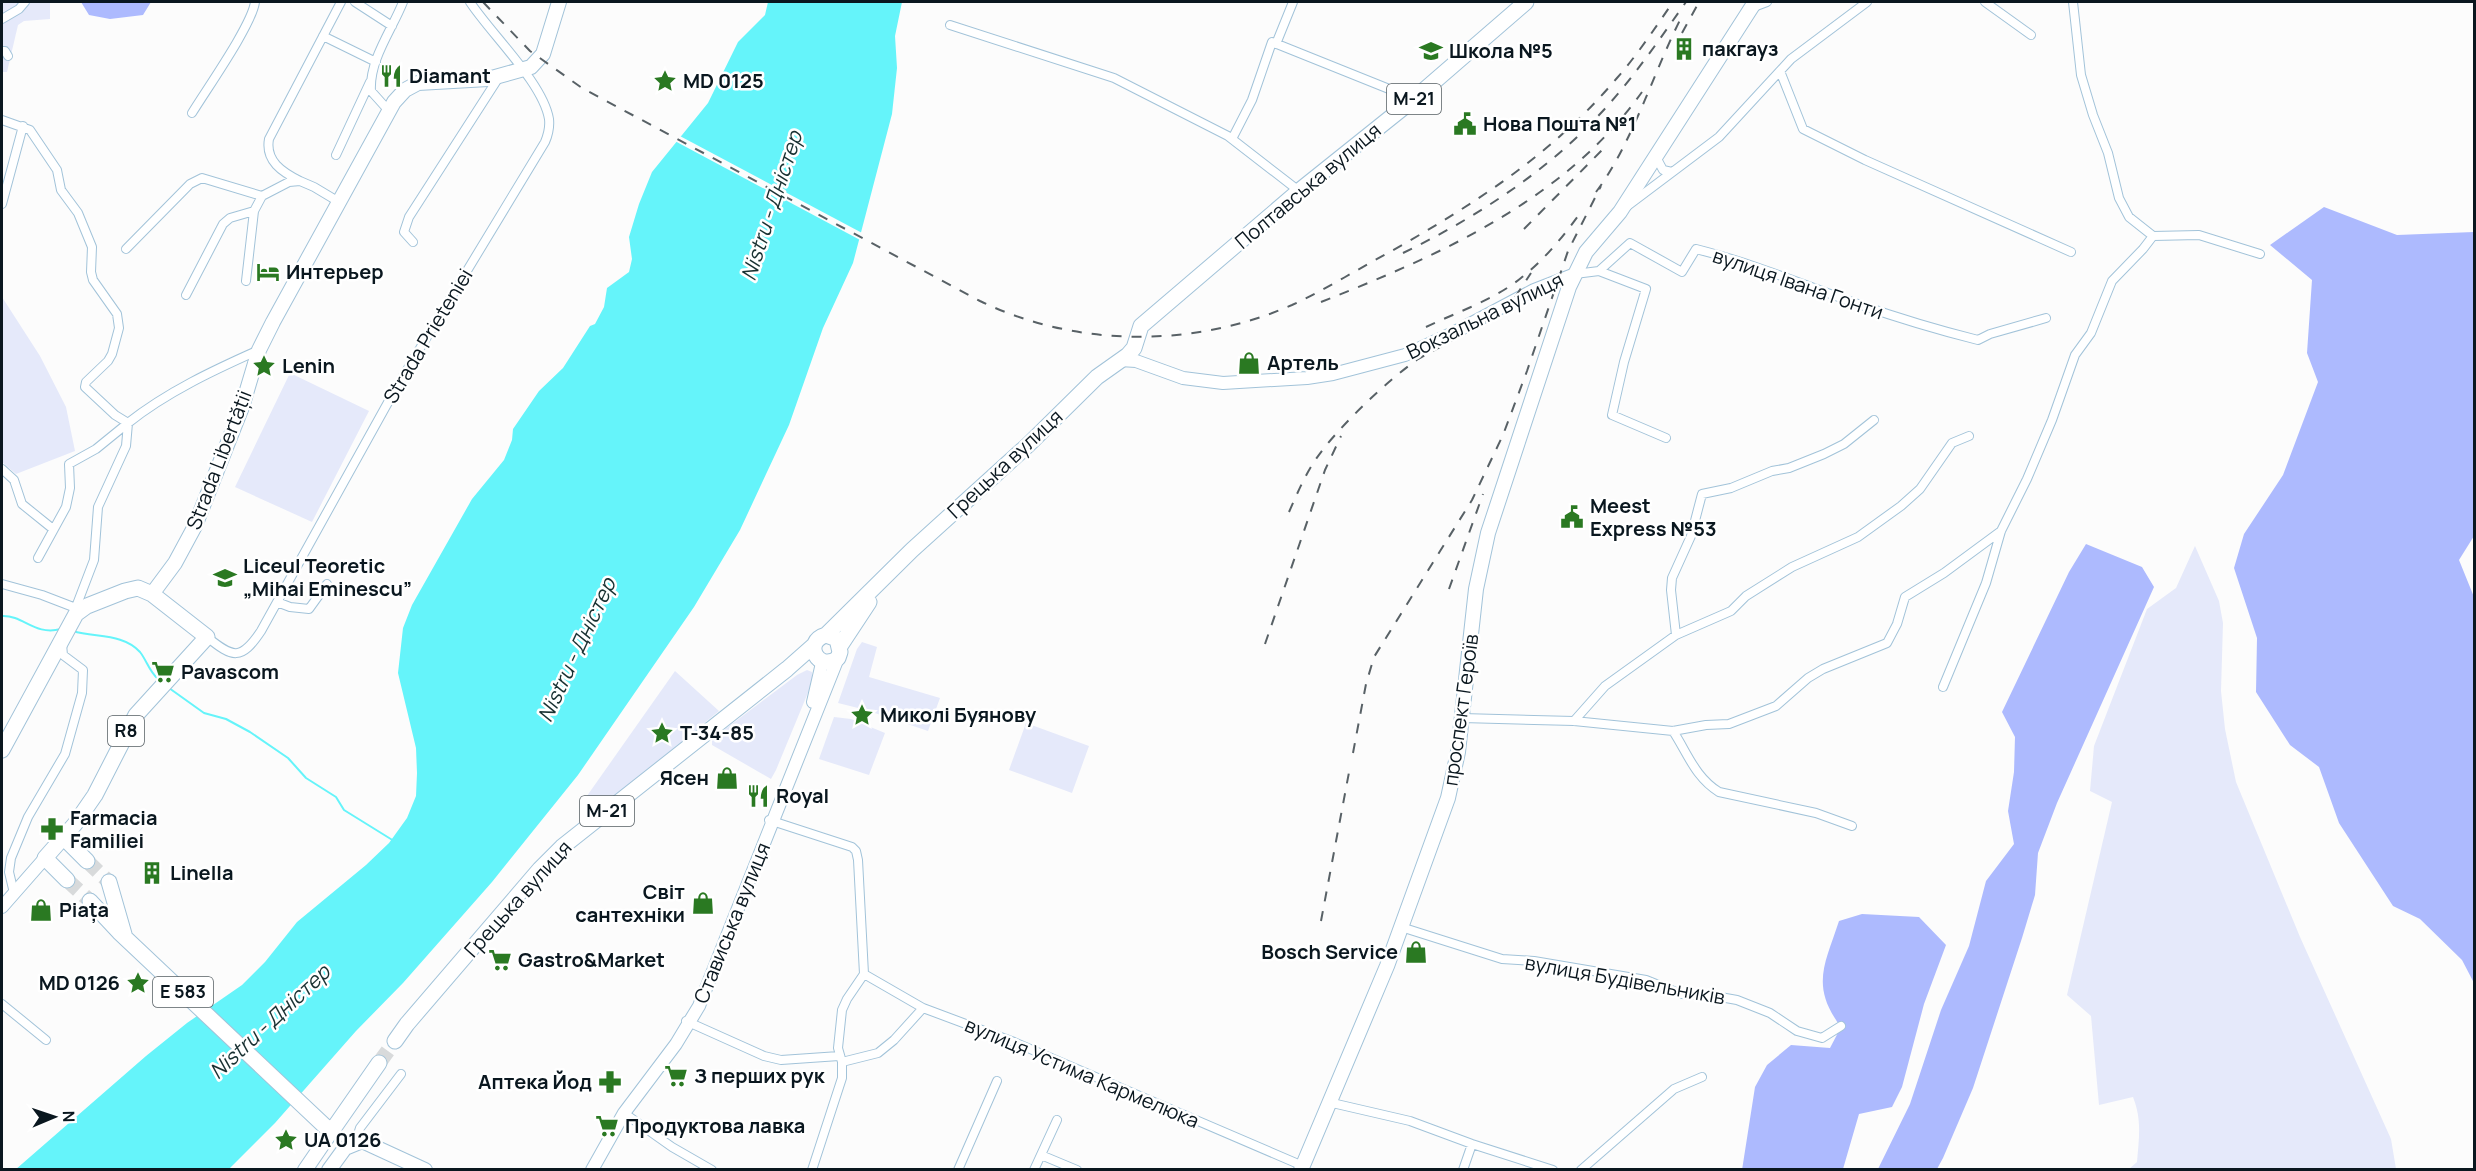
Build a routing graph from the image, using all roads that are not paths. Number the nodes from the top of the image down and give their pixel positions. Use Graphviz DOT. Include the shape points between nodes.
graph roads {
  1 [pos="25,2"];
  2 [pos="255,2"];
  3 [pos="340,2"];
  4 [pos="355,2"];
  5 [pos="403,2"];
  6 [pos="470,2"];
  7 [pos="560,2"];
  8 [pos="1293,2"];
  9 [pos="1526,2"];
  10 [pos="1767,2"];
  11 [pos="1866,2"];
  12 [pos="1985,2"];
  13 [pos="2073,2"];
  14 [pos="1753,5"];
  15 [pos="2,19"];
  16 [pos="950,25"];
  17 [pos="392,26"];
  18 [pos="2031,35"];
  19 [pos="323,36"];
  20 [pos="1274,43"];
  21 [pos="376,62"];
  22 [pos="529,67"];
  23 [pos="1780,71"];
  24 [pos="499,76"];
  25 [pos="370,82"];
  26 [pos="1414,99"];
  27 [pos="389,111"];
  28 [pos="192,113"];
  29 [pos="2,120"];
  30 [pos="23,126"];
  31 [pos="1232,139"];
  32 [pos="336,155"];
  33 [pos="1656,157"];
  34 [pos="1672,172"];
  35 [pos="300,181"];
  36 [pos="1299,191"];
  37 [pos="262,196"];
  38 [pos="339,202"];
  39 [pos="2,204"];
  40 [pos="254,211"];
  41 [pos="1620,212"];
  42 [pos="2153,236"];
  43 [pos="413,242"];
  44 [pos="126,249"];
  45 [pos="2072,252"];
  46 [pos="2260,254"];
  47 [pos="1599,271"];
  48 [pos="1575,274"];
  49 [pos="246,281"];
  50 [pos="186,295"];
  51 [pos="2046,318"];
  52 [pos="260,350"];
  53 [pos="1128,353"];
  54 [pos="1153,366"];
  55 [pos="1106,370"];
  56 [pos="1874,420"];
  57 [pos="128,423"];
  58 [pos="1969,436"];
  59 [pos="1666,438"];
  60 [pos="2,469"];
  61 [pos="53,529"];
  62 [pos="2001,531"];
  63 [pos="38,558"];
  64 [pos="886,577"];
  65 [pos="2,584"];
  66 [pos="327,584"];
  67 [pos="152,594"];
  68 [pos="277,602"];
  69 [pos="79,608"];
  70 [pos="826,635"];
  71 [pos="1676,635"];
  72 [pos="207,637"];
  73 [pos="62,640"];
  74 [pos="813,646"];
  75 [pos="839,652"];
  76 [pos="821,662"];
  77 [pos="787,669"];
  78 [pos="1943,687"];
  79 [pos="1462,718"];
  80 [pos="1574,721"];
  81 [pos="1673,731"];
  82 [pos="2,750"];
  83 [pos="771,820"];
  84 [pos="1852,826"];
  85 [pos="64,838"];
  86 [pos="45,858"];
  87 [pos="87,861"];
  88 [pos="5,864"];
  89 [pos="68,880"];
  90 [pos="109,882"];
  91 [pos="14,893"];
  92 [pos="90,901"];
  93 [pos="2,907"];
  94 [pos="1401,927"];
  95 [pos="125,937"];
  96 [pos="864,974"];
  97 [pos="2,1004"];
  98 [pos="923,1008"];
  99 [pos="688,1022"];
  100 [pos="1841,1026"];
  101 [pos="46,1040"];
  102 [pos="395,1041"];
  103 [pos="840,1059"];
  104 [pos="379,1063"];
  105 [pos="401,1074"];
  106 [pos="1702,1077"];
  107 [pos="997,1081"];
  108 [pos="1328,1102"];
  109 [pos="624,1113"];
  110 [pos="1057,1120"];
  111 [pos="332,1132"];
  112 [pos="356,1144"];
  113 [pos="1472,1144"];
  114 [pos="1041,1155"];
  115 [pos="1302,1168"];
  116 [pos="305,1170"];
  117 [pos="329,1170"];
  118 [pos="408,1170"];
  119 [pos="425,1170"];
  120 [pos="586,1170"];
  121 [pos="592,1170"];
  122 [pos="712,1170"];
  123 [pos="812,1170"];
  124 [pos="958,1170"];
  125 [pos="1034,1170"];
  126 [pos="1077,1170"];
  127 [pos="1463,1170"];
  128 [pos="1553,1170"];
  129 [pos="1581,1170"];
  1 -- 15 [label="street"];
  2 -- 28 [label="street"];
  3 -- 19 [label="street"];
  4 -- 17 [label="street"];
  5 -- 17 [label="street"];
  6 -- 22 [label="street, Strada Prieteniei"];
  7 -- 22 [label="main road" via="544,50"];
  8 -- 20 [label="street"];
  9 -- 26 [label="highway, Полтавська вулиця / М-21"];
  10 -- 14 [label="street, Вокзальна вулиця"];
  11 -- 23 [label="street"];
  12 -- 18 [label="street"];
  13 -- 42 [label="street" via="2081,75 2119,198 2129,217"];
  14 -- 33 [label="main road, Вокзальна вулиця"];
  16 -- 31 [label="street" via="1114,78"];
  17 -- 21 [label="street"];
  19 -- 21 [label="street"];
  19 -- 35 [label="street" via="268,144 273,162"];
  20 -- 26 [label="street"];
  20 -- 31 [label="street"];
  21 -- 25 [label="street"];
  22 -- 24 [label="main road, Strada Libertății"];
  22 -- 68 [label="street, Strada Prieteniei" via="548,116 545,142 396,388"];
  23 -- 34 [label="street" via="1719,137"];
  23 -- 45 [label="street" via="1803,129"];
  24 -- 27 [label="main road, Strada Libertății" via="477,81 418,83 400,94"];
  24 -- 43 [label="street" via="409,217 404,232"];
  25 -- 27 [label="street" via="371,92"];
  25 -- 32 [label="street"];
  26 -- 36 [label="highway, Полтавська вулиця / М-21"];
  27 -- 38 [label="main road, Strada Libertății"];
  29 -- 30 [label="street"];
  30 -- 39 [label="street"];
  30 -- 57 [label="street" via="30,130 57,170 61,190 78,213 93,247 93,280 119,321 112,354 85,387"];
  31 -- 36 [label="street"];
  33 -- 34 [label="street" via="1663,170"];
  33 -- 41 [label="main road, Вокзальна вулиця"];
  34 -- 41 [label="street"];
  35 -- 37 [label="street" via="280,185"];
  35 -- 38 [label="street"];
  36 -- 53 [label="highway, Полтавська вулиця / М-21" via="1141,326"];
  37 -- 40 [label="street"];
  37 -- 44 [label="street" via="202,178 190,184"];
  38 -- 52 [label="main road, Strada Libertății"];
  40 -- 49 [label="street"];
  40 -- 50 [label="street" via="223,224"];
  41 -- 48 [label="main road, Вокзальна вулиця" via="1586,252"];
  42 -- 46 [label="street" via="2199,235"];
  42 -- 62 [label="street" via="2112,281 2091,333 2075,356 2052,420"];
  47 -- 48 [label="street"];
  47 -- 51 [label="street, вулиця Івана Гонти" via="1630,243 1682,272 1696,249 1771,271 1923,326 1978,340"];
  47 -- 59 [label="street" via="1646,289 1612,415"];
  48 -- 54 [label="main road, Вокзальна вулиця" via="1534,290 1405,355 1344,372 1224,383 1183,378"];
  48 -- 79 [label="main road, проспект Героїв" via="1488,533 1476,589"];
  52 -- 57 [label="street" via="172,393"];
  52 -- 67 [label="main road, Strada Libertății" via="195,526"];
  53 -- 54 [label="main road"];
  53 -- 54 [label="main road, Вокзальна вулиця" via="1136,361"];
  53 -- 55 [label="highway, Грецька вулиця / М-21"];
  54 -- 55 [label="main road, Вокзальна вулиця"];
  55 -- 64 [label="highway, Грецька вулиця / М-21"];
  56 -- 71 [label="street" via="1824,454 1731,488 1702,494 1691,536 1672,578"];
  57 -- 61 [label="street" via="96,449 69,464 66,507"];
  57 -- 69 [label="street" via="126,446 99,507 94,560"];
  58 -- 71 [label="street" via="1952,442 1920,489 1858,537 1792,567 1746,596 1731,611"];
  60 -- 61 [label="street" via="14,480 22,504"];
  61 -- 63 [label="street"];
  62 -- 78 [label="street" via="1986,583"];
  62 -- 81 [label="street" via="1905,597 1887,643 1823,669 1776,706 1729,724"];
  64 -- 70 [label="highway, Грецька вулиця / М-21"];
  64 -- 75 [label="highway, Грецька вулиця / М-21"];
  65 -- 69 [label="street"];
  66 -- 68 [label="street" via="309,609"];
  67 -- 69 [label="highway" via="134,588"];
  67 -- 72 [label="highway"];
  68 -- 72 [label="street, Strada Prieteniei" via="246,651 228,653"];
  69 -- 73 [label="highway"];
  70 -- 74 [label="highway, М-21"];
  70 -- 75 [label="highway" via="837,639"];
  71 -- 80 [label="street" via="1605,686"];
  72 -- 85 [label="highway, R8" via="131,721 95,795"];
  73 -- 82 [label="highway"];
  73 -- 88 [label="street" via="63,655 81,667 84,674 77,713 65,754"];
  74 -- 76 [label="highway" via="813,654"];
  74 -- 77 [label="highway, Грецька вулиця / М-21"];
  75 -- 76 [label="highway, М-21" via="833,662"];
  75 -- 83 [label="main road, Стависька вулиця"];
  76 -- 77 [label="highway, Грецька вулиця / М-21"];
  76 -- 83 [label="main road, Стависька вулиця" via="817,692"];
  77 -- 102 [label="highway, Грецька вулиця / М-21" via="562,847"];
  79 -- 80 [label="street"];
  79 -- 94 [label="main road, проспект Героїв" via="1448,798"];
  80 -- 81 [label="street"];
  81 -- 84 [label="street" via="1693,768 1719,792 1816,813"];
  83 -- 96 [label="street" via="856,851"];
  83 -- 99 [label="main road, Стависька вулиця" via="704,994"];
  85 -- 86 [label="highway, R8"];
  85 -- 87 [label="highway"];
  86 -- 89 [label="highway"];
  86 -- 91 [label="main road"];
  88 -- 91 [label="street"];
  90 -- 95 [label="highway"];
  91 -- 93 [label="main road"];
  92 -- 95 [label="highway, E 583"];
  94 -- 100 [label="street, вулиця Будівельників" via="1502,959 1646,980 1681,994 1737,1000 1812,1037 1822,1038"];
  94 -- 108 [label="main road, проспект Героїв"];
  95 -- 111 [label="highway, E 583"];
  96 -- 98 [label="street, вулиця Устима Кармелюка"];
  96 -- 103 [label="street" via="842,1011"];
  97 -- 101 [label="street"];
  98 -- 103 [label="street" via="878,1053"];
  98 -- 115 [label="street, вулиця Устима Кармелюка" via="1014,1042"];
  99 -- 103 [label="street" via="764,1056 781,1060"];
  99 -- 109 [label="main road, Стависька вулиця"];
  99 -- 120 [label="main road, Стависька вулиця" via="621,1111"];
  103 -- 123 [label="street" via="842,1078"];
  104 -- 111 [label="highway"];
  105 -- 112 [label="street" via="360,1128"];
  106 -- 129 [label="street" via="1674,1089"];
  107 -- 124 [label="street"];
  108 -- 113 [label="street" via="1410,1121"];
  108 -- 115 [label="main road, проспект Героїв"];
  109 -- 121 [label="main road, Стависька вулиця"];
  109 -- 122 [label="street"];
  110 -- 114 [label="street"];
  111 -- 116 [label="main road"];
  112 -- 117 [label="main road" via="345,1148"];
  112 -- 118 [label="main road"];
  112 -- 119 [label="main road" via="362,1141 377,1146"];
  113 -- 127 [label="street"];
  113 -- 128 [label="street"];
  114 -- 125 [label="street"];
  114 -- 126 [label="street"];
}
